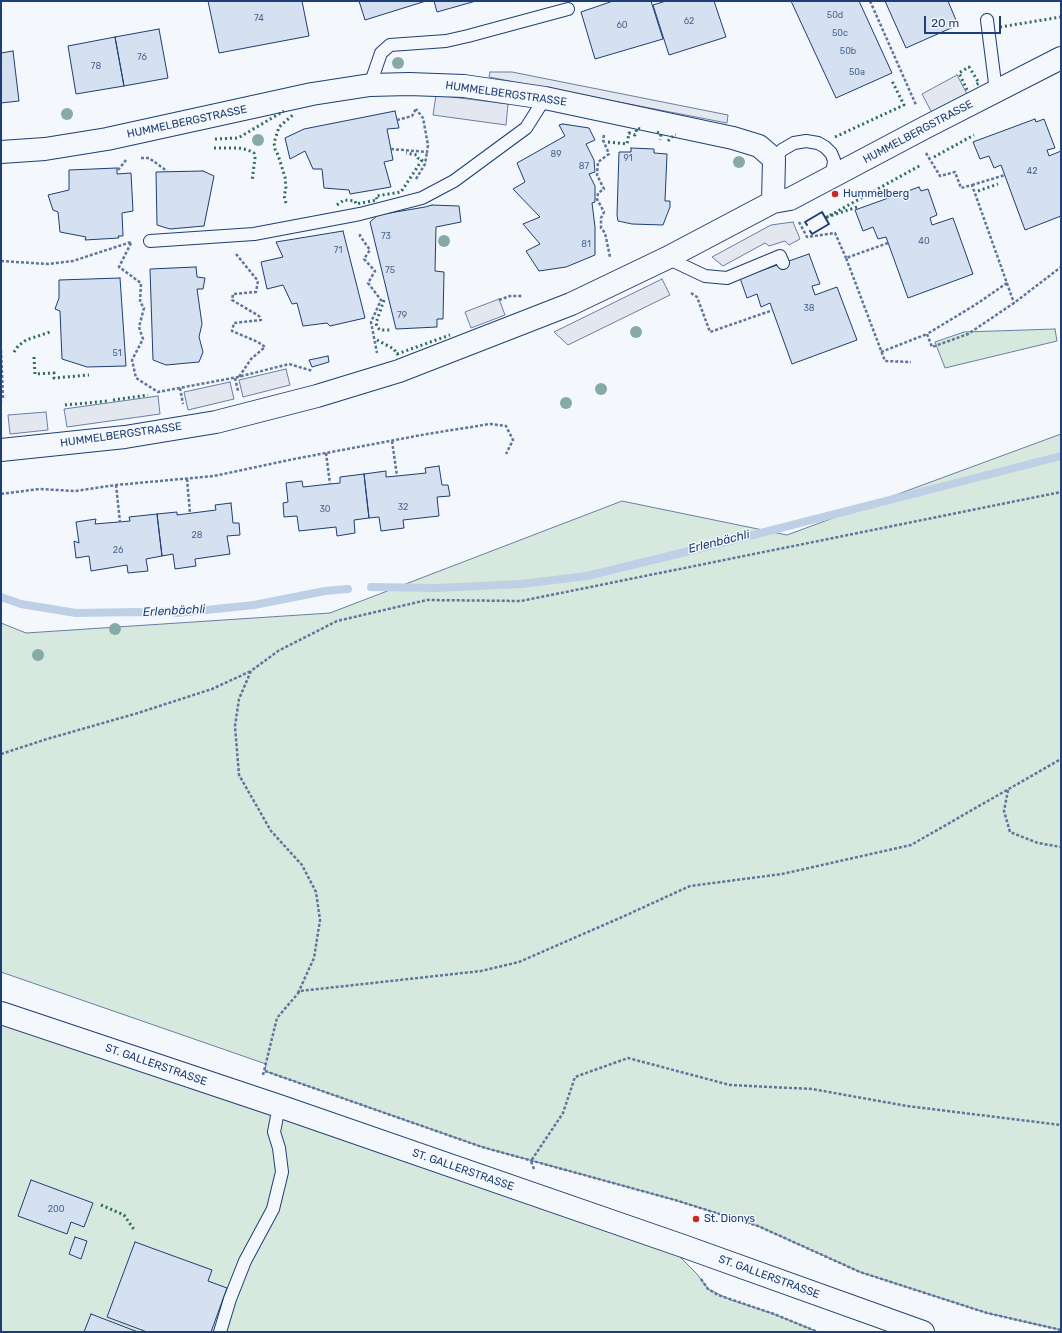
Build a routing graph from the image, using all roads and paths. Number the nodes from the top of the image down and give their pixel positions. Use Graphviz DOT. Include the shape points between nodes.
graph roads {
  1 [pos="870,1"];
  2 [pos="568,9"];
  3 [pos="987,20"];
  4 [pos="1061,58"];
  5 [pos="370,85"];
  6 [pos="996,91"];
  7 [pos="545,98"];
  8 [pos="416,109"];
  9 [pos="609,111"];
  10 [pos="920,130"];
  11 [pos="391,149"];
  12 [pos="1,152"];
  13 [pos="126,156"];
  14 [pos="130,158"];
  15 [pos="136,158"];
  16 [pos="774,159"];
  17 [pos="126,160"];
  18 [pos="118,170"];
  19 [pos="166,171"];
  20 [pos="1005,175"];
  21 [pos="828,180"];
  22 [pos="972,185"];
  23 [pos="773,202"];
  24 [pos="360,214"];
  25 [pos="796,216"];
  26 [pos="254,234"];
  27 [pos="150,241"];
  28 [pos="888,243"];
  29 [pos="610,258"];
  30 [pos="667,258"];
  31 [pos="846,258"];
  32 [pos="1,261"];
  33 [pos="783,263"];
  34 [pos="1061,268"];
  35 [pos="1007,283"];
  36 [pos="691,292"];
  37 [pos="1014,303"];
  38 [pos="772,310"];
  39 [pos="927,334"];
  40 [pos="1,350"];
  41 [pos="881,352"];
  42 [pos="382,353"];
  43 [pos="911,362"];
  44 [pos="320,370"];
  45 [pos="237,378"];
  46 [pos="180,388"];
  47 [pos="239,393"];
  48 [pos="1,400"];
  49 [pos="183,406"];
  50 [pos="392,441"];
  51 [pos="1,450"];
  52 [pos="326,453"];
  53 [pos="506,454"];
  54 [pos="397,476"];
  55 [pos="186,479"];
  56 [pos="330,484"];
  57 [pos="116,485"];
  58 [pos="1061,492"];
  59 [pos="1,494"];
  60 [pos="190,513"];
  61 [pos="120,522"];
  62 [pos="251,671"];
  63 [pos="1,754"];
  64 [pos="1061,759"];
  65 [pos="1008,790"];
  66 [pos="1061,847"];
  67 [pos="298,993"];
  68 [pos="1,1012"];
  69 [pos="279,1106"];
  70 [pos="1061,1125"];
  71 [pos="531,1161"];
  72 [pos="697,1274"];
  73 [pos="1061,1330"];
  74 [pos="220,1332"];
  75 [pos="818,1332"];
  76 [pos="923,1332"];
  1 -- 10 [label="path"];
  2 -- 5 [label="lane" via="453,39 390,46 381,53"];
  3 -- 6 [label="lane"];
  4 -- 6 [label="street, HUMMELBERGSTRASSE"];
  5 -- 7 [label="street, HUMMELBERGSTRASSE" via="464,86"];
  5 -- 12 [label="street, HUMMELBERGSTRASSE" via="312,94 107,139 45,149"];
  6 -- 10 [label="street, HUMMELBERGSTRASSE"];
  7 -- 9 [label="street, HUMMELBERGSTRASSE"];
  7 -- 24 [label="lane" via="526,128 454,181 422,198"];
  8 -- 11 [label="path" via="422,118 428,145 427,152"];
  9 -- 16 [label="street, HUMMELBERGSTRASSE" via="734,138 759,146"];
  9 -- 29 [label="path" via="603,140 609,154 598,162 597,175 604,189 598,193 597,199 604,212 601,228 605,233"];
  10 -- 21 [label="street, HUMMELBERGSTRASSE"];
  10 -- 22 [label="path" via="940,176 954,172 961,188"];
  13 -- 14 [label="path"];
  15 -- 19 [label="path" via="149,158"];
  16 -- 21 [label="lane" via="782,150 794,143 818,143 831,153 834,160"];
  16 -- 23 [label="street"];
  17 -- 18 [label="path"];
  20 -- 22 [label="path"];
  21 -- 23 [label="street, HUMMELBERGSTRASSE" via="790,199"];
  22 -- 35 [label="path"];
  23 -- 30 [label="street, HUMMELBERGSTRASSE"];
  24 -- 26 [label="lane"];
  24 -- 42 [label="path" via="360,236 370,250 364,259 375,271 368,283 381,300 371,322 377,354"];
  25 -- 31 [label="path" via="807,237 836,232"];
  26 -- 27 [label="lane"];
  26 -- 45 [label="path" via="235,254 258,281 256,292 233,294 232,300 259,316 261,320 234,322 232,331 266,348 250,359"];
  28 -- 31 [label="path"];
  30 -- 33 [label="lane" via="705,276 727,278 780,256"];
  30 -- 51 [label="street, HUMMELBERGSTRASSE" via="571,304 400,371 317,396 216,422 125,437"];
  31 -- 41 [label="path"];
  32 -- 46 [label="path" via="48,264 74,261 132,241 119,267 141,284 140,302 144,308 139,327 143,339 132,360 136,378 158,392"];
  34 -- 37 [label="path"];
  35 -- 37 [label="path"];
  35 -- 39 [label="path"];
  36 -- 38 [label="path" via="697,297 710,332"];
  37 -- 39 [label="path" via="968,334 932,347"];
  39 -- 41 [label="path"];
  40 -- 48 [label="path"];
  41 -- 43 [label="path" via="885,361"];
  44 -- 45 [label="path" via="312,371 289,364"];
  45 -- 46 [label="path"];
  45 -- 47 [label="path"];
  46 -- 49 [label="path"];
  50 -- 52 [label="path"];
  50 -- 53 [label="path" via="490,424 506,426 513,440"];
  50 -- 54 [label="path"];
  52 -- 55 [label="path" via="214,476"];
  52 -- 56 [label="path"];
  55 -- 57 [label="path"];
  55 -- 60 [label="path"];
  57 -- 59 [label="path" via="75,491 39,489"];
  57 -- 61 [label="path"];
  58 -- 62 [label="path" via="521,601 427,600 337,621 278,651"];
  62 -- 63 [label="path" via="212,689"];
  62 -- 67 [label="path" via="239,700 235,726 239,774 271,831 302,865 316,892 320,920 314,958"];
  64 -- 65 [label="path"];
  65 -- 66 [label="path" via="1004,811 1010,832 1038,843"];
  65 -- 67 [label="path" via="912,845 782,874 690,886 519,962 481,971"];
  67 -- 71 [label="path" via="277,1018 265,1071 482,1147"];
  68 -- 69 [label="street, ST. GALLERSTRASSE"];
  69 -- 74 [label="lane" via="274,1132 282,1172 273,1209 245,1261"];
  69 -- 76 [label="street, ST. GALLERSTRASSE"];
  70 -- 71 [label="path" via="907,1106 812,1089 730,1085 628,1058 575,1077 563,1113"];
  71 -- 73 [label="path" via="581,1173 758,1226 860,1272 987,1313"];
  72 -- 75 [label="path" via="708,1289 718,1294"];
}
